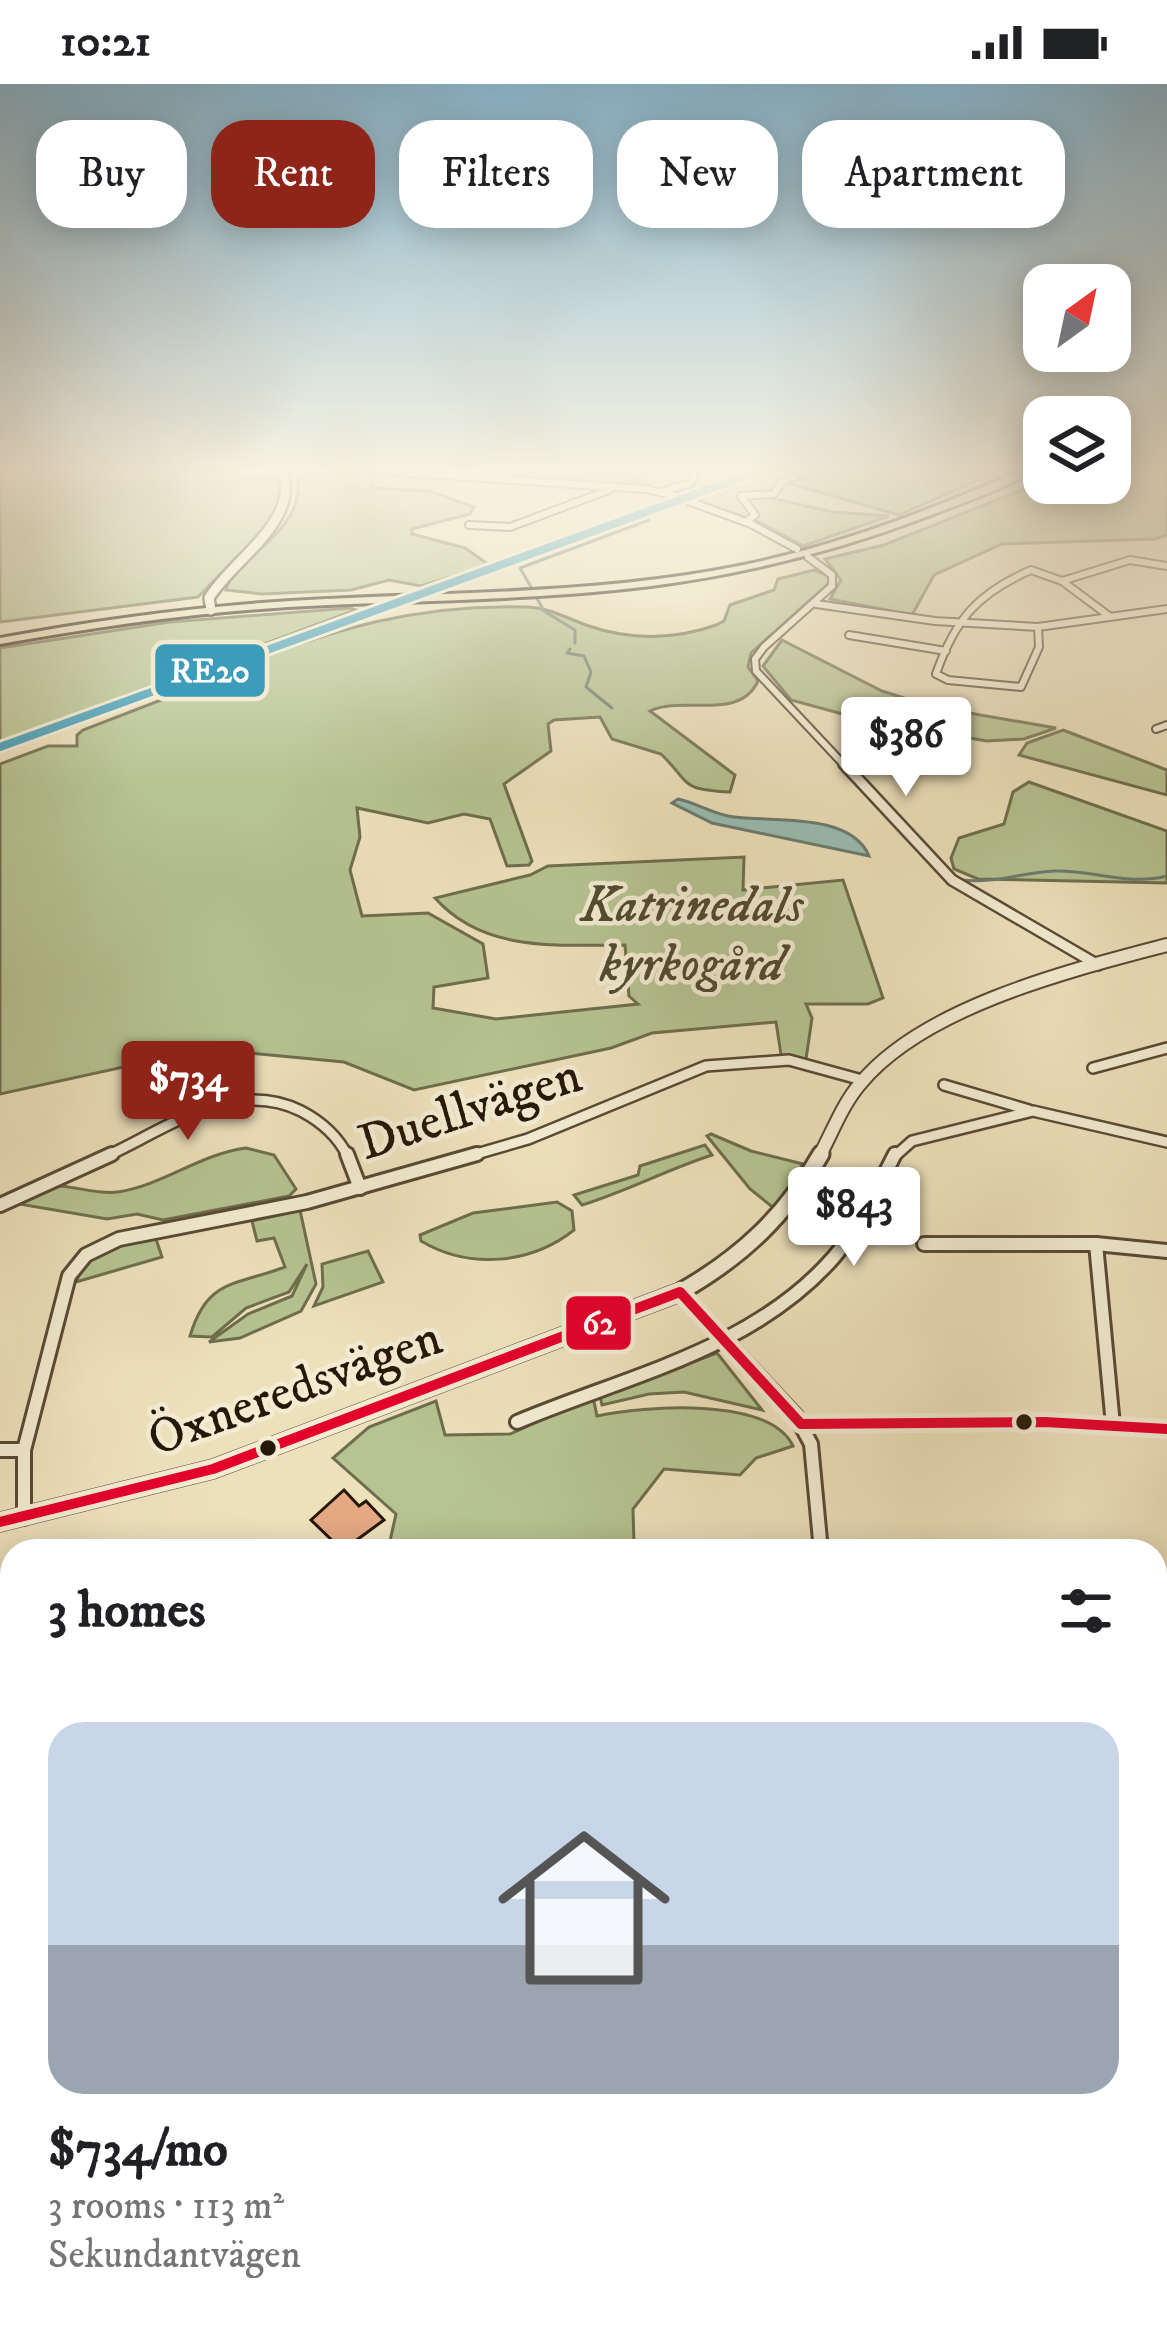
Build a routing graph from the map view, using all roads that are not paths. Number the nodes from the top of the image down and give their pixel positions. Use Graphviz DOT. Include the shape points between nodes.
graph roads {
  1 [pos="224,577"];
  2 [pos="665,577"];
  3 [pos="690,577"];
  4 [pos="830,577"];
  5 [pos="1016,577"];
  6 [pos="1049,577"];
  7 [pos="1077,577"];
  8 [pos="1062,581"];
  9 [pos="213,601"];
  10 [pos="816,604"];
  11 [pos="1167,609"];
  12 [pos="1109,616"];
  13 [pos="958,623"];
  14 [pos="1038,627"];
  15 [pos="849,635"];
  16 [pos="0,639"];
  17 [pos="946,651"];
  18 [pos="1167,724"];
  19 [pos="1156,729"];
  20 [pos="1167,945"];
  21 [pos="1098,965"];
  22 [pos="1167,1048"];
  23 [pos="1093,1068"];
  24 [pos="862,1081"];
  25 [pos="944,1085"];
  26 [pos="1033,1111"];
  27 [pos="1167,1142"];
  28 [pos="360,1188"];
  29 [pos="0,1205"];
  30 [pos="924,1244"];
  31 [pos="1096,1244"];
  32 [pos="1167,1251"];
  33 [pos="680,1292"];
  34 [pos="727,1341"];
  35 [pos="517,1422"];
  36 [pos="801,1424"];
  37 [pos="1113,1425"];
  38 [pos="1167,1429"];
  39 [pos="0,1450"];
  40 [pos="24,1450"];
  41 [pos="24,1518"];
  42 [pos="0,1522"];
  43 [pos="820,1539"];
  1 -- 9 [label="street"];
  2 -- 9 [label="highway" via="517,592"];
  3 -- 9 [label="highway" via="535,594"];
  4 -- 10 [label="street"];
  5 -- 13 [label="street" via="981,592"];
  6 -- 8 [label="street"];
  7 -- 8 [label="street"];
  8 -- 12 [label="street"];
  9 -- 16 [label="highway"];
  10 -- 13 [label="street"];
  10 -- 21 [label="street" via="764,646 756,671 952,880"];
  11 -- 12 [label="street"];
  12 -- 14 [label="street"];
  13 -- 14 [label="street"];
  13 -- 17 [label="street"];
  14 -- 17 [label="street" via="1022,687 939,677"];
  15 -- 17 [label="street"];
  18 -- 19 [label="street"];
  20 -- 21 [label="street, Öxneredsvägen"];
  21 -- 24 [label="street, Öxneredsvägen" via="926,1030"];
  22 -- 23 [label="street"];
  24 -- 28 [label="street, Duellvägen" via="789,1060 706,1066 528,1139"];
  24 -- 33 [label="street, Öxneredsvägen" via="777,1223 739,1258"];
  25 -- 26 [label="street"];
  26 -- 27 [label="street"];
  26 -- 34 [label="street" via="897,1150 830,1261"];
  28 -- 29 [label="street" via="333,1133 253,1094"];
  28 -- 40 [label="street, Duellvägen" via="119,1239 86,1255 69,1276"];
  30 -- 31 [label="street"];
  31 -- 32 [label="street"];
  31 -- 37 [label="street"];
  33 -- 34 [label="street"];
  33 -- 41 [label="street, Öxneredsvägen" via="213,1469"];
  34 -- 35 [label="street"];
  34 -- 36 [label="street"];
  36 -- 37 [label="street"];
  36 -- 43 [label="street" via="811,1444"];
  37 -- 38 [label="street"];
  39 -- 40 [label="street"];
  40 -- 41 [label="street, Duellvägen"];
  41 -- 42 [label="street, Öxneredsvägen"];
}
